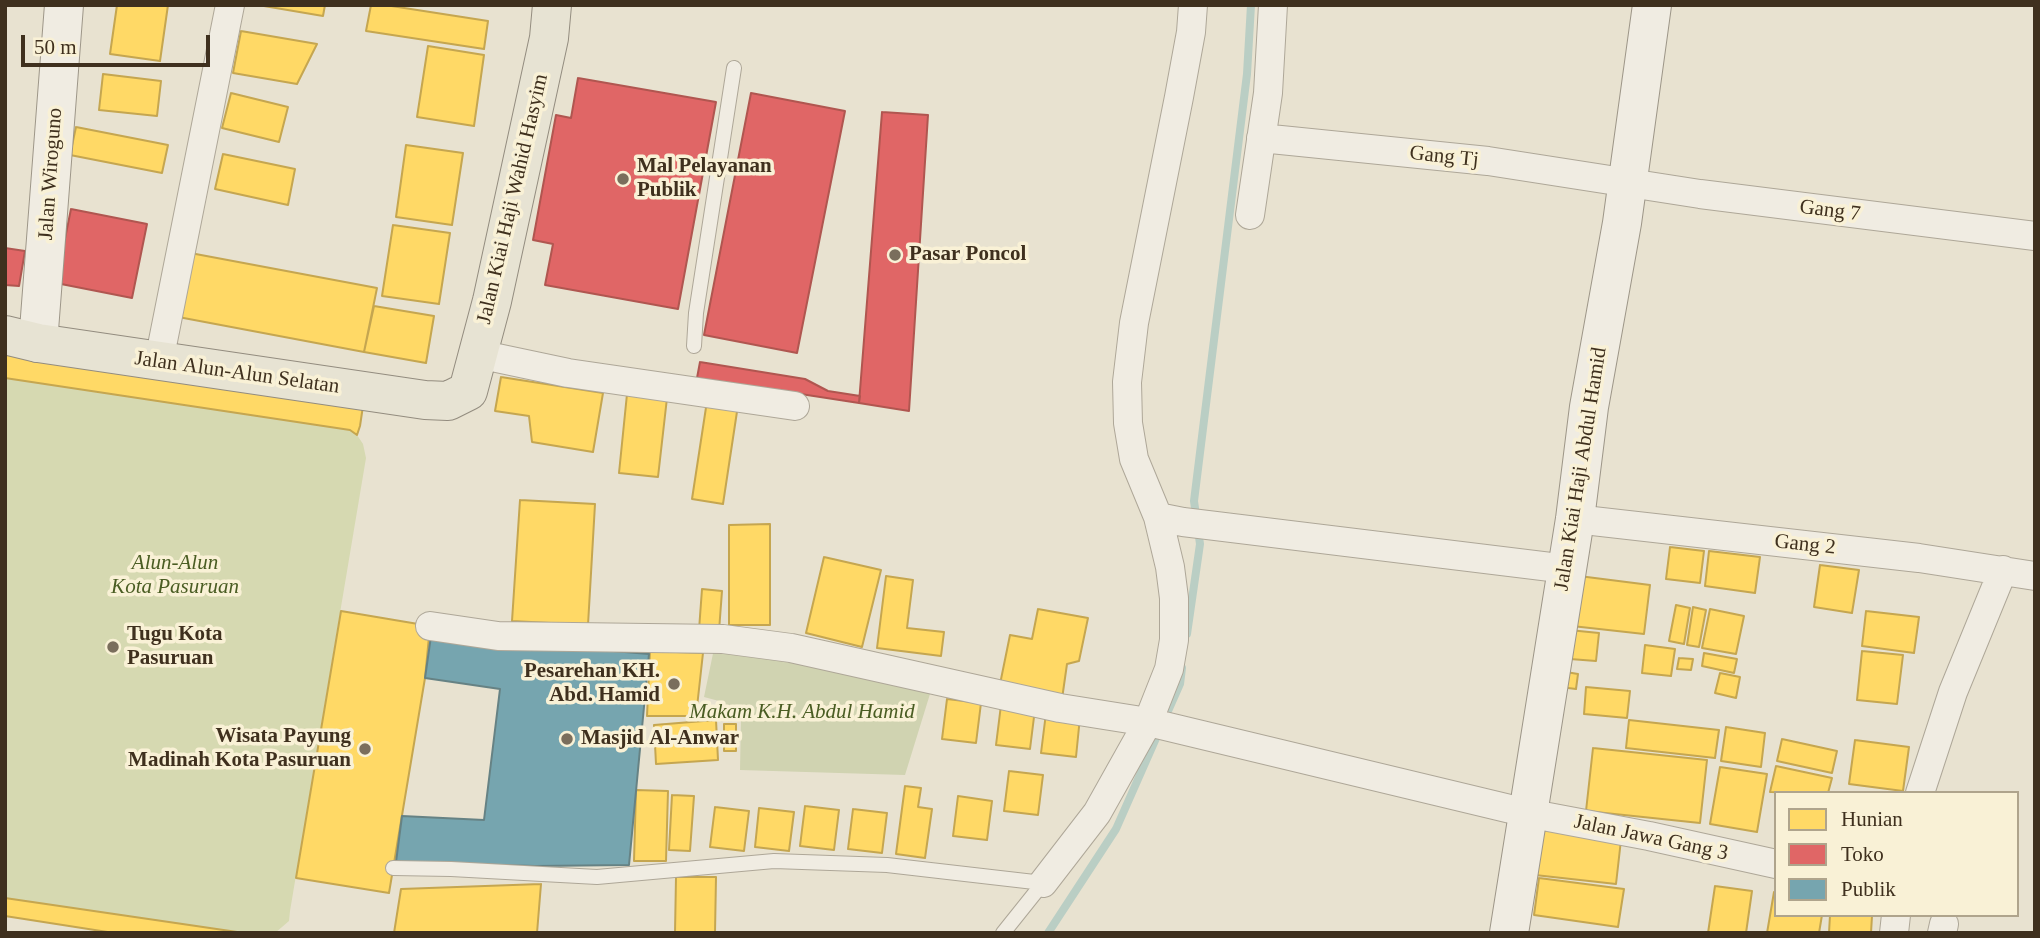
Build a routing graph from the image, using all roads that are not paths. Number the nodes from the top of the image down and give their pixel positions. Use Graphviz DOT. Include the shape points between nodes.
graph roads {
  1 [pos="64,5"];
  2 [pos="230,5"];
  3 [pos="552,5"];
  4 [pos="1193,5"];
  5 [pos="1273,5"];
  6 [pos="1652,5"];
  7 [pos="734,68"];
  8 [pos="1262,138"];
  9 [pos="1626,183"];
  10 [pos="1250,215"];
  11 [pos="2035,236"];
  12 [pos="22,339"];
  13 [pos="694,346"];
  14 [pos="478,354"];
  15 [pos="159,361"];
  16 [pos="468,391"];
  17 [pos="795,406"];
  18 [pos="1575,519"];
  19 [pos="1171,520"];
  20 [pos="1567,569"];
  21 [pos="2003,570"];
  22 [pos="2035,576"];
  23 [pos="430,625"];
  24 [pos="1152,723"];
  25 [pos="1921,791"];
  26 [pos="1527,813"];
  27 [pos="1774,864"];
  28 [pos="393,868"];
  29 [pos="1043,883"];
  30 [pos="1003,933"];
  31 [pos="1509,933"];
  1 -- 12 [label="street, Jalan Wiroguno"];
  2 -- 15 [label="street"];
  3 -- 14 [label="main road, Jalan Kiai Haji Wahid Hasyim" via="549,38"];
  4 -- 19 [label="street" via="1127,382 1134,459"];
  5 -- 8 [label="street"];
  6 -- 9 [label="street, Jalan Kiai Haji Abdul Hamid"];
  7 -- 13 [label="lane"];
  8 -- 9 [label="street, Gang Tj" via="1488,161"];
  8 -- 10 [label="street"];
  9 -- 11 [label="street, Gang 7"];
  9 -- 18 [label="street, Jalan Kiai Haji Abdul Hamid"];
  12 -- 15 [label="main road, Jalan Alun-Alun Selatan"];
  14 -- 16 [label="main road, Jalan Kiai Haji Wahid Hasyim"];
  14 -- 17 [label="street" via="568,373"];
  15 -- 16 [label="main road, Jalan Alun-Alun Selatan" via="425,400 448,401"];
  18 -- 20 [label="street, Jalan Kiai Haji Abdul Hamid"];
  18 -- 21 [label="street, Gang 2"];
  19 -- 20 [label="street"];
  19 -- 24 [label="street" via="1174,640"];
  20 -- 26 [label="street, Jalan Kiai Haji Abdul Hamid"];
  21 -- 22 [label="street, Gang 2"];
  21 -- 25 [label="street" via="1953,692"];
  23 -- 24 [label="street, Jalan Jawa Gang 3" via="498,636 723,639 791,648 1060,708"];
  24 -- 26 [label="street, Jalan Jawa Gang 3"];
  24 -- 29 [label="street" via="1097,813"];
  26 -- 27 [label="street, Jalan Jawa Gang 3"];
  26 -- 31 [label="street, Jalan Kiai Haji Abdul Hamid"];
  28 -- 29 [label="lane" via="597,877 774,861 887,864"];
  29 -- 30 [label="lane"];
}
